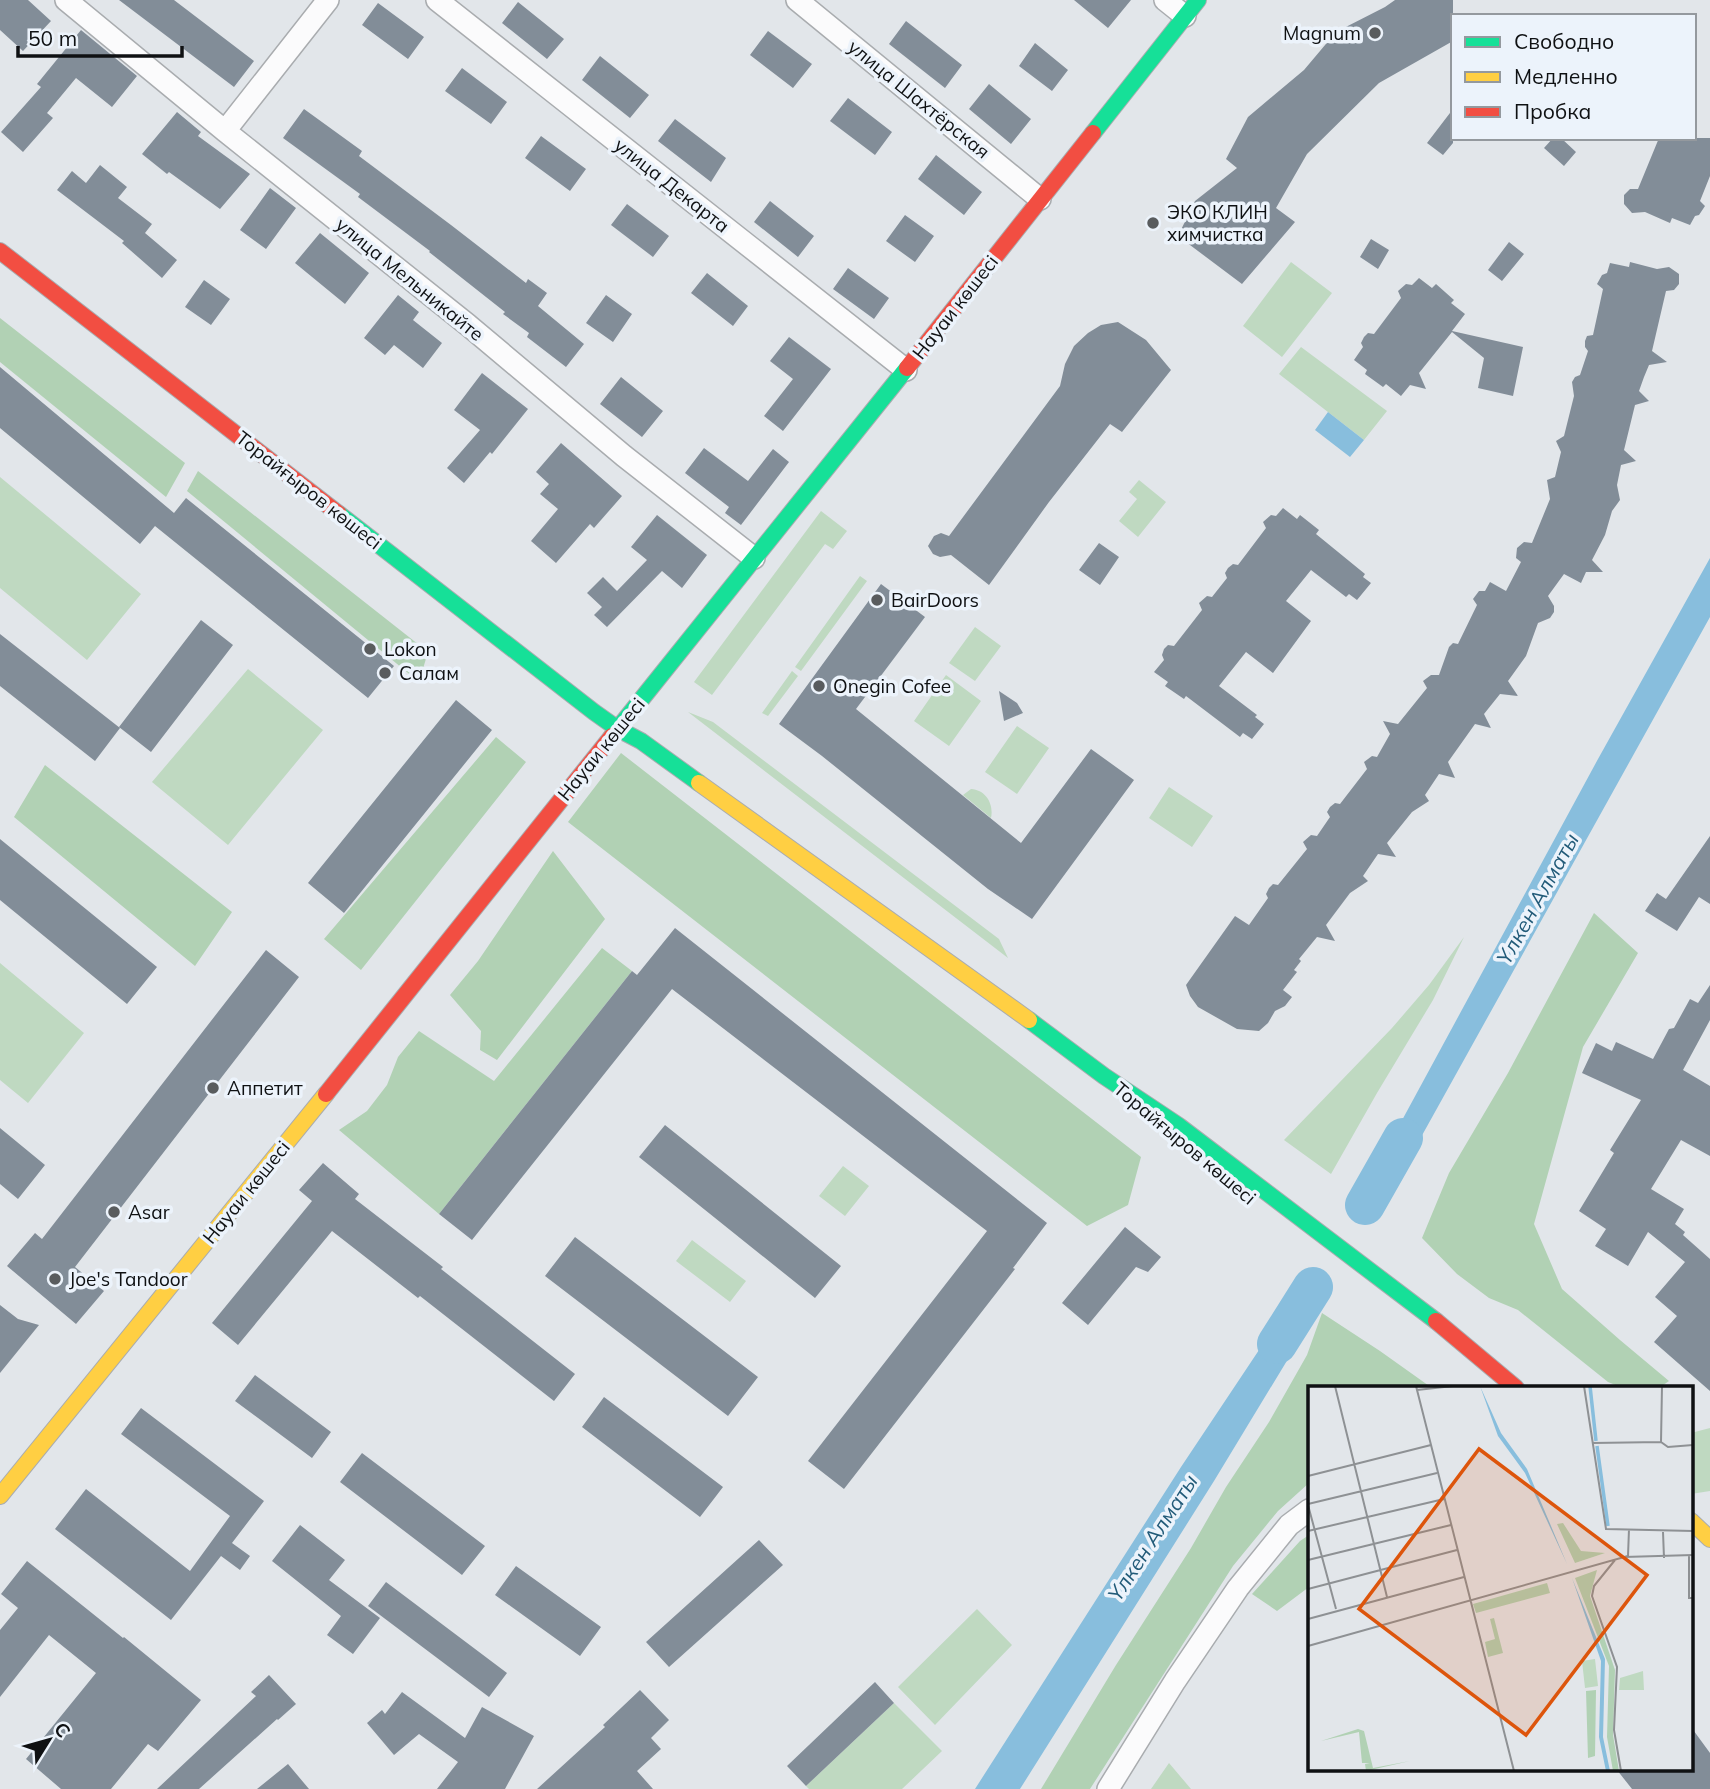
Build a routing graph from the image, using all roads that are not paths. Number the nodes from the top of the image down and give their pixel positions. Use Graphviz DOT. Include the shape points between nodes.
graph roads {
  1 [pos="66,0"];
  2 [pos="328,0"];
  3 [pos="437,0"];
  4 [pos="797,0"];
  5 [pos="1166,0"];
  6 [pos="1192,8"];
  7 [pos="225,131"];
  8 [pos="1040,199"];
  9 [pos="0,251"];
  10 [pos="906,370"];
  11 [pos="754,558"];
  12 [pos="618,729"];
  13 [pos="1247,1187"];
  14 [pos="1296,1234"];
  15 [pos="1434,1340"];
  16 [pos="1512,1386"];
  17 [pos="1513,1386"];
  18 [pos="0,1496"];
  19 [pos="1308,1511"];
  20 [pos="1692,1522"];
  21 [pos="1710,1539"];
  22 [pos="1108,1789"];
  1 -- 7 [label="street, улица Мельникайте"];
  2 -- 7 [label="street"];
  3 -- 10 [label="street, улица Декарта"];
  4 -- 8 [label="street, улица Шахтёрская"];
  5 -- 6 [label="street"];
  6 -- 8 [label="street, Науаи көшесі"];
  7 -- 11 [label="street, улица Мельникайте"];
  8 -- 10 [label="street, Науаи көшесі"];
  9 -- 12 [label="street, Торайғыров көшесі"];
  10 -- 11 [label="street, Науаи көшесі"];
  11 -- 12 [label="street, Науаи көшесі"];
  12 -- 13 [label="street, Торайғыров көшесі" via="657,752 1179,1126"];
  12 -- 18 [label="street, Науаи көшесі"];
  13 -- 14 [label="street, Торайғыров көшесі"];
  13 -- 17 [label="street, Торайғыров көшесі" via="1443,1326"];
  15 -- 16 [label="street, Торайғыров көшесі"];
  19 -- 22 [label="street" via="1289,1525 1238,1588"];
  20 -- 21 [label="street"];
}
